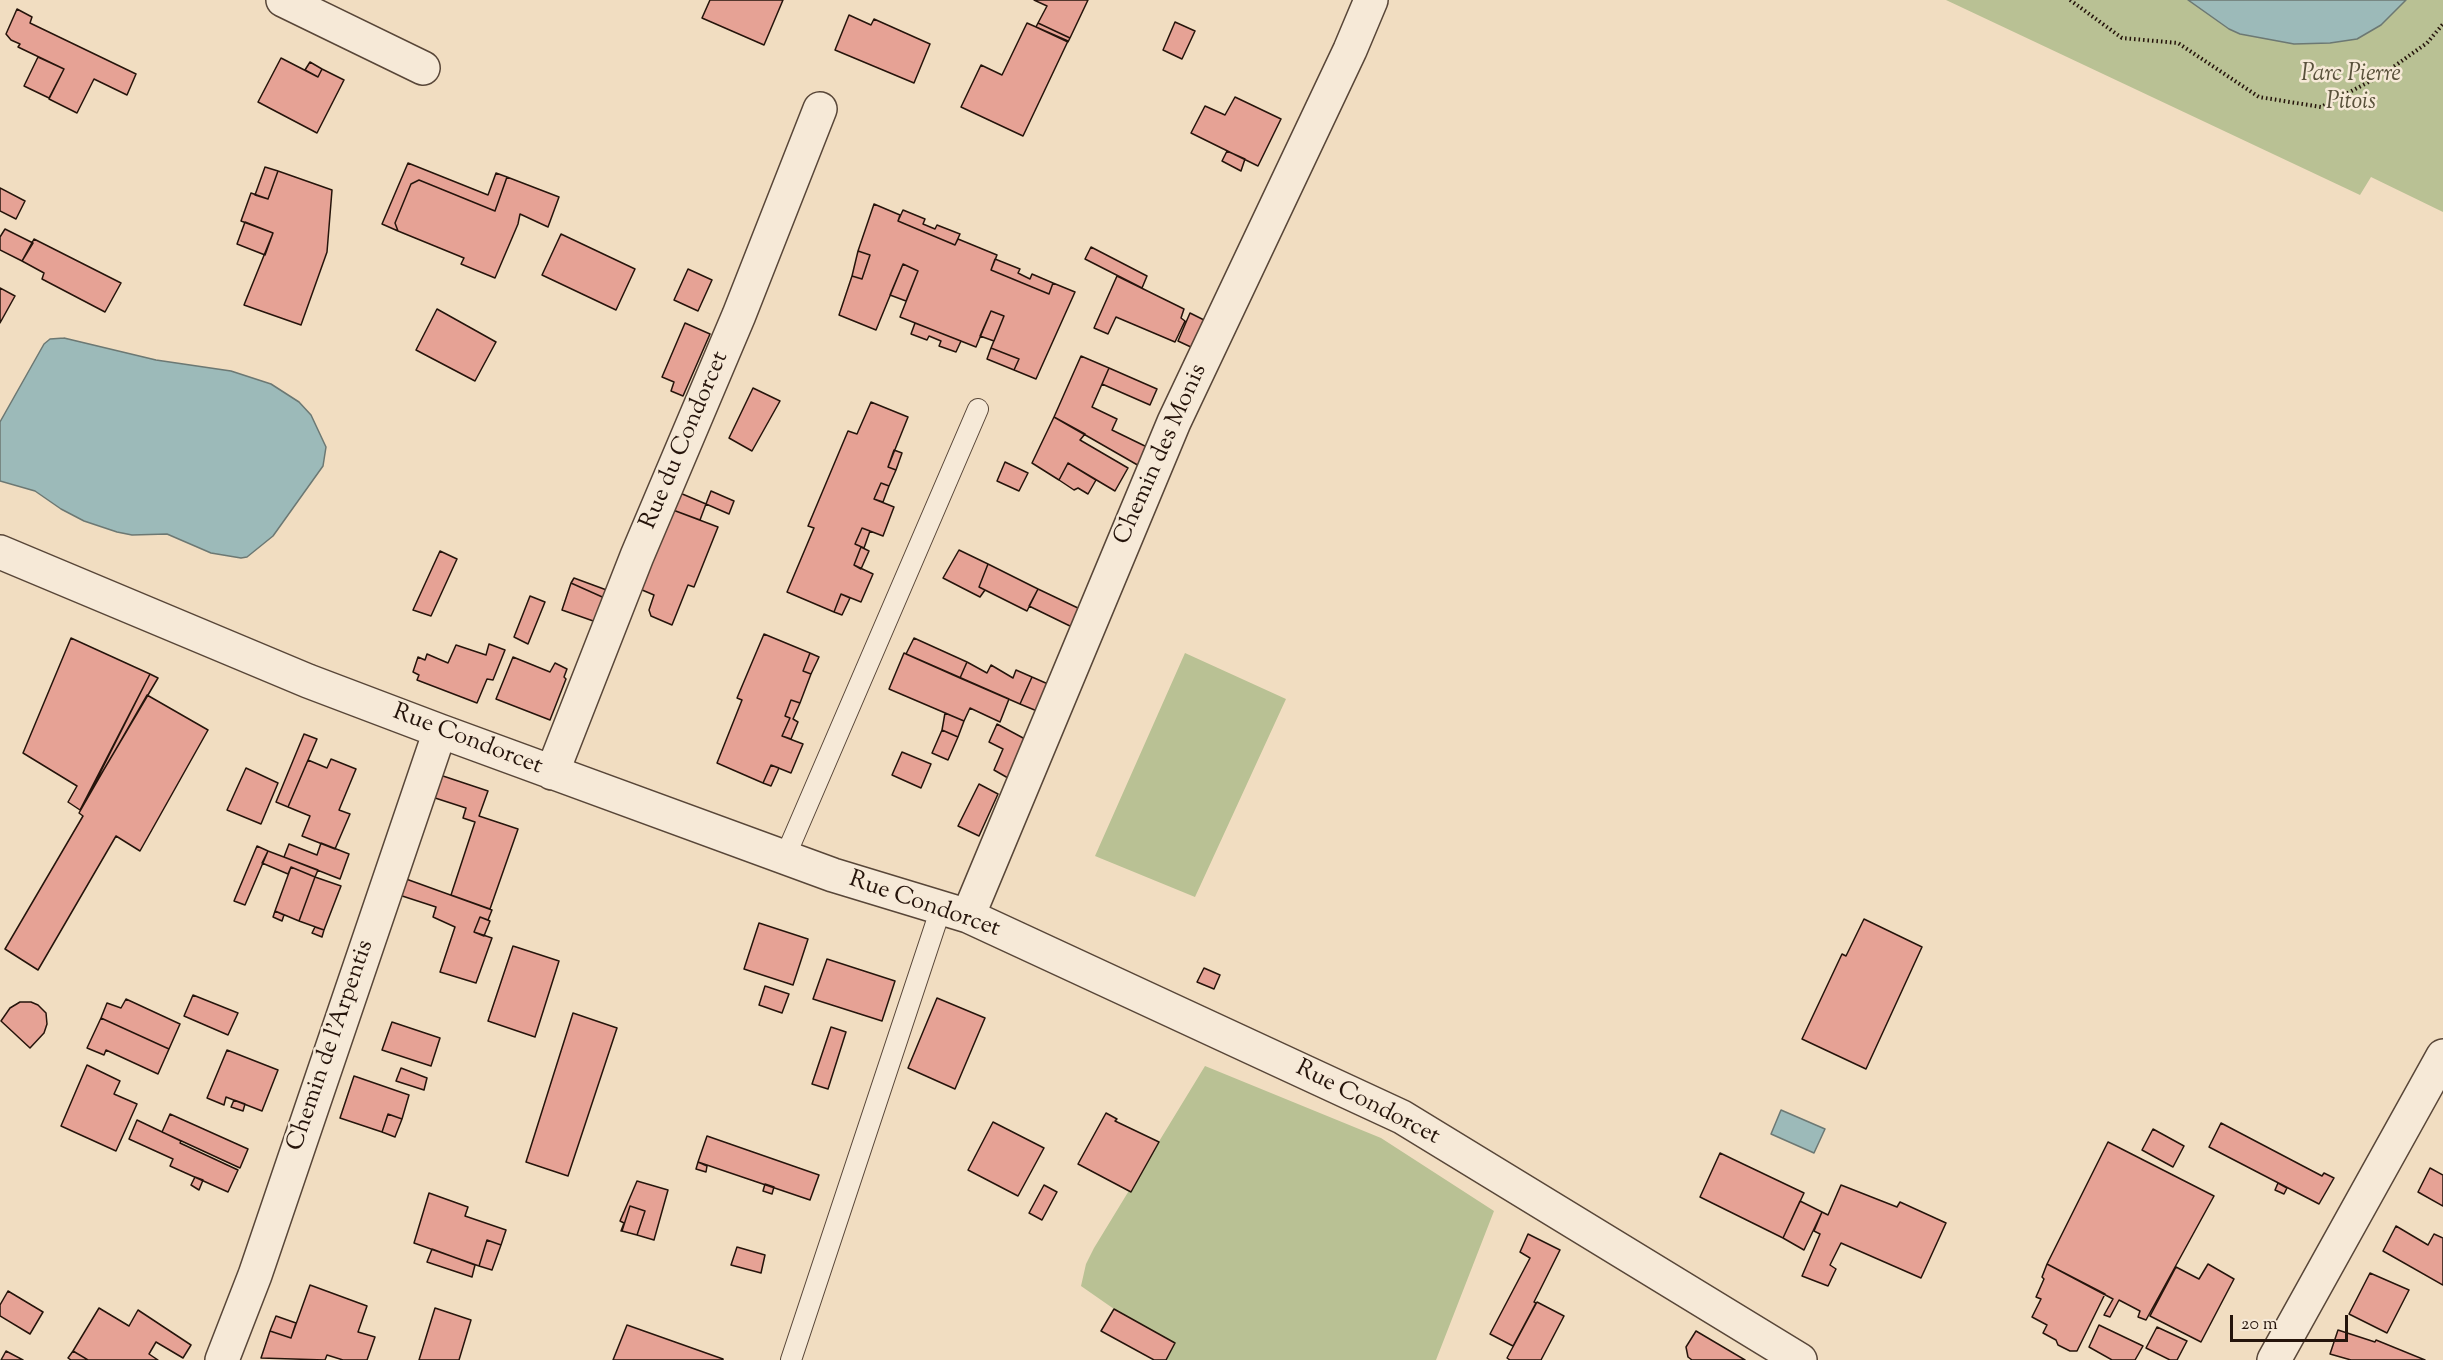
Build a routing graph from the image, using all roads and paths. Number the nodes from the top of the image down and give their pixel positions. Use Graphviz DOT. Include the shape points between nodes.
graph roads {
  1 [pos="283,0"];
  2 [pos="1371,0"];
  3 [pos="2070,0"];
  4 [pos="2443,24"];
  5 [pos="423,68"];
  6 [pos="820,109"];
  7 [pos="978,409"];
  8 [pos="0,552"];
  9 [pos="440,731"];
  10 [pos="552,773"];
  11 [pos="785,857"];
  12 [pos="954,912"];
  13 [pos="2443,1056"];
  14 [pos="222,1360"];
  15 [pos="791,1360"];
  16 [pos="1800,1360"];
  17 [pos="2274,1360"];
  1 -- 5 [label="street"];
  2 -- 12 [label="street, Chemin des Monis" via="1174,422"];
  3 -- 4 [label="path" via="2122,38 2178,43 2259,97 2320,107 2382,75 2427,43"];
  6 -- 10 [label="street, Rue du Condorcet"];
  7 -- 11 [label="lane"];
  8 -- 9 [label="street, Rue Condorcet" via="308,681"];
  9 -- 10 [label="street, Rue Condorcet"];
  9 -- 14 [label="street, Chemin de l'Arpentis" via="259,1263"];
  10 -- 11 [label="street, Rue Condorcet"];
  11 -- 12 [label="street, Rue Condorcet"];
  12 -- 15 [label="lane"];
  12 -- 16 [label="street, Rue Condorcet" via="1402,1118"];
  13 -- 17 [label="street"];
}
